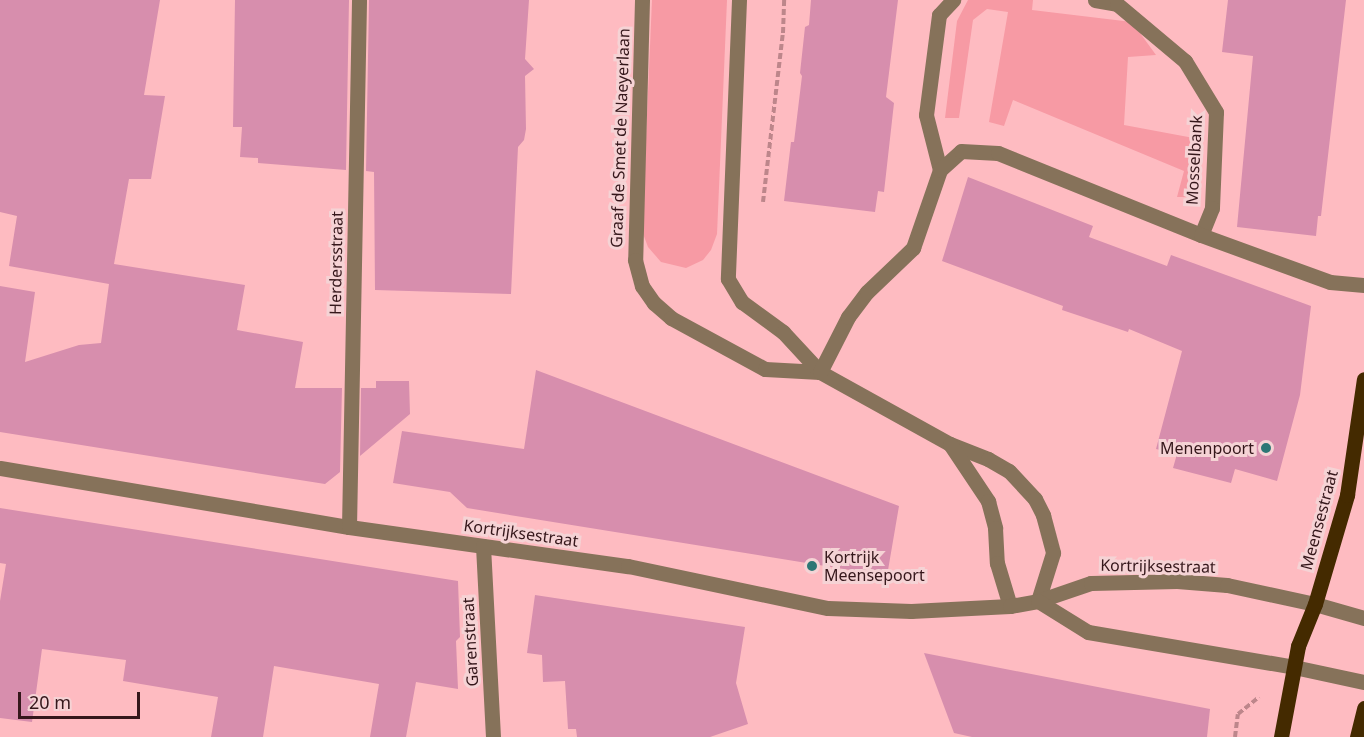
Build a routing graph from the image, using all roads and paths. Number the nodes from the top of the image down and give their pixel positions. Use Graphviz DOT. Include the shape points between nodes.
graph roads {
  1 [pos="359,0"];
  2 [pos="642,0"];
  3 [pos="739,0"];
  4 [pos="784,0"];
  5 [pos="953,0"];
  6 [pos="1095,0"];
  7 [pos="940,170"];
  8 [pos="762,203"];
  9 [pos="1201,235"];
  10 [pos="1364,285"];
  11 [pos="820,372"];
  12 [pos="1364,379"];
  13 [pos="950,444"];
  14 [pos="0,468"];
  15 [pos="350,527"];
  16 [pos="483,546"];
  17 [pos="1038,601"];
  18 [pos="1315,604"];
  19 [pos="1010,606"];
  20 [pos="1364,618"];
  21 [pos="1294,667"];
  22 [pos="1364,682"];
  23 [pos="1364,708"];
  24 [pos="493,737"];
  25 [pos="1281,737"];
  26 [pos="1358,737"];
  1 -- 15 [label="street, Herdersstraat"];
  2 -- 11 [label="street, Graaf de Smet de Naeyerlaan" via="635,260 642,286 671,318 765,369"];
  3 -- 11 [label="street, Graaf de Smet de Naeyerlaan" via="728,279 742,302 783,332"];
  4 -- 8 [label="path"];
  5 -- 7 [label="street" via="939,15 926,115"];
  6 -- 9 [label="street, Mosselbank" via="1117,4 1185,61 1216,112 1212,208"];
  7 -- 9 [label="street, Mosselbank" via="961,151 998,153"];
  7 -- 11 [label="street" via="913,248 867,292 848,317"];
  9 -- 10 [label="street, Mosselbank" via="1330,282"];
  11 -- 13 [label="street, Graaf de Smet de Naeyerlaan"];
  12 -- 18 [label="main road, Meensestraat" via="1347,495"];
  13 -- 17 [label="street, Graaf de Smet de Naeyerlaan" via="1009,471 1035,499 1053,553"];
  13 -- 19 [label="street, Graaf de Smet de Naeyerlaan" via="988,501 995,528 997,563"];
  14 -- 15 [label="street, Kortrijksestraat"];
  15 -- 16 [label="street, Kortrijksestraat"];
  16 -- 19 [label="street, Kortrijksestraat" via="628,566 828,608 911,611"];
  16 -- 24 [label="street, Garenstraat"];
  17 -- 18 [label="street, Kortrijksestraat" via="1091,582 1125,580 1227,585"];
  17 -- 19 [label="street, Kortrijksestraat"];
  17 -- 21 [label="street" via="1088,632"];
  18 -- 20 [label="street, Kortrijksestraat"];
  18 -- 21 [label="main road, Meensestraat"];
  21 -- 22 [label="street"];
  21 -- 25 [label="main road, Meensestraat"];
  23 -- 26 [label="main road"];
}
